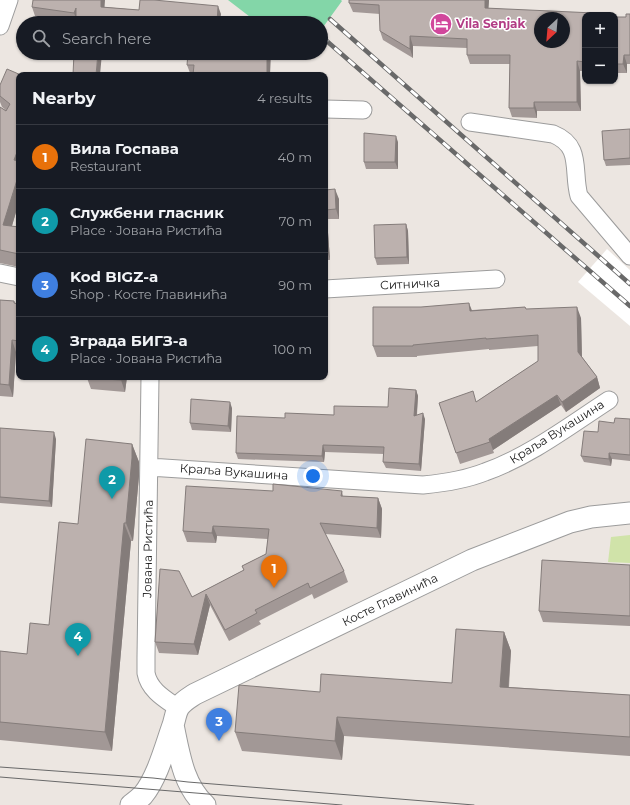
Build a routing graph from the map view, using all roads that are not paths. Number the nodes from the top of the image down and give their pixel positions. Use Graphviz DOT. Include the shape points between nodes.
graph roads {
  1 [pos="9,0"];
  2 [pos="0,26"];
  3 [pos="328,110"];
  4 [pos="363,110"];
  5 [pos="470,122"];
  6 [pos="630,256"];
  7 [pos="0,273"];
  8 [pos="16,276"];
  9 [pos="496,279"];
  10 [pos="328,289"];
  11 [pos="150,380"];
  12 [pos="609,400"];
  13 [pos="149,467"];
  14 [pos="630,513"];
  15 [pos="176,717"];
  16 [pos="131,805"];
  17 [pos="204,805"];
  1 -- 2 [label="street"];
  3 -- 4 [label="street"];
  5 -- 6 [label="street" via="553,134 567,142 576,162 576,186 579,196"];
  7 -- 8 [label="street"];
  9 -- 10 [label="street, Ситничка"];
  11 -- 13 [label="street, Јована Ристића"];
  12 -- 13 [label="street, Краља Вукашина" via="505,465 445,483 423,485"];
  13 -- 15 [label="street, Јована Ристића" via="146,674 149,683"];
  14 -- 15 [label="street, Косте Главинића" via="591,516 570,522 472,560 195,694 184,701"];
  15 -- 16 [label="street, Косте Главинића" via="148,789"];
  15 -- 17 [label="street" via="181,760 188,782"];
}
